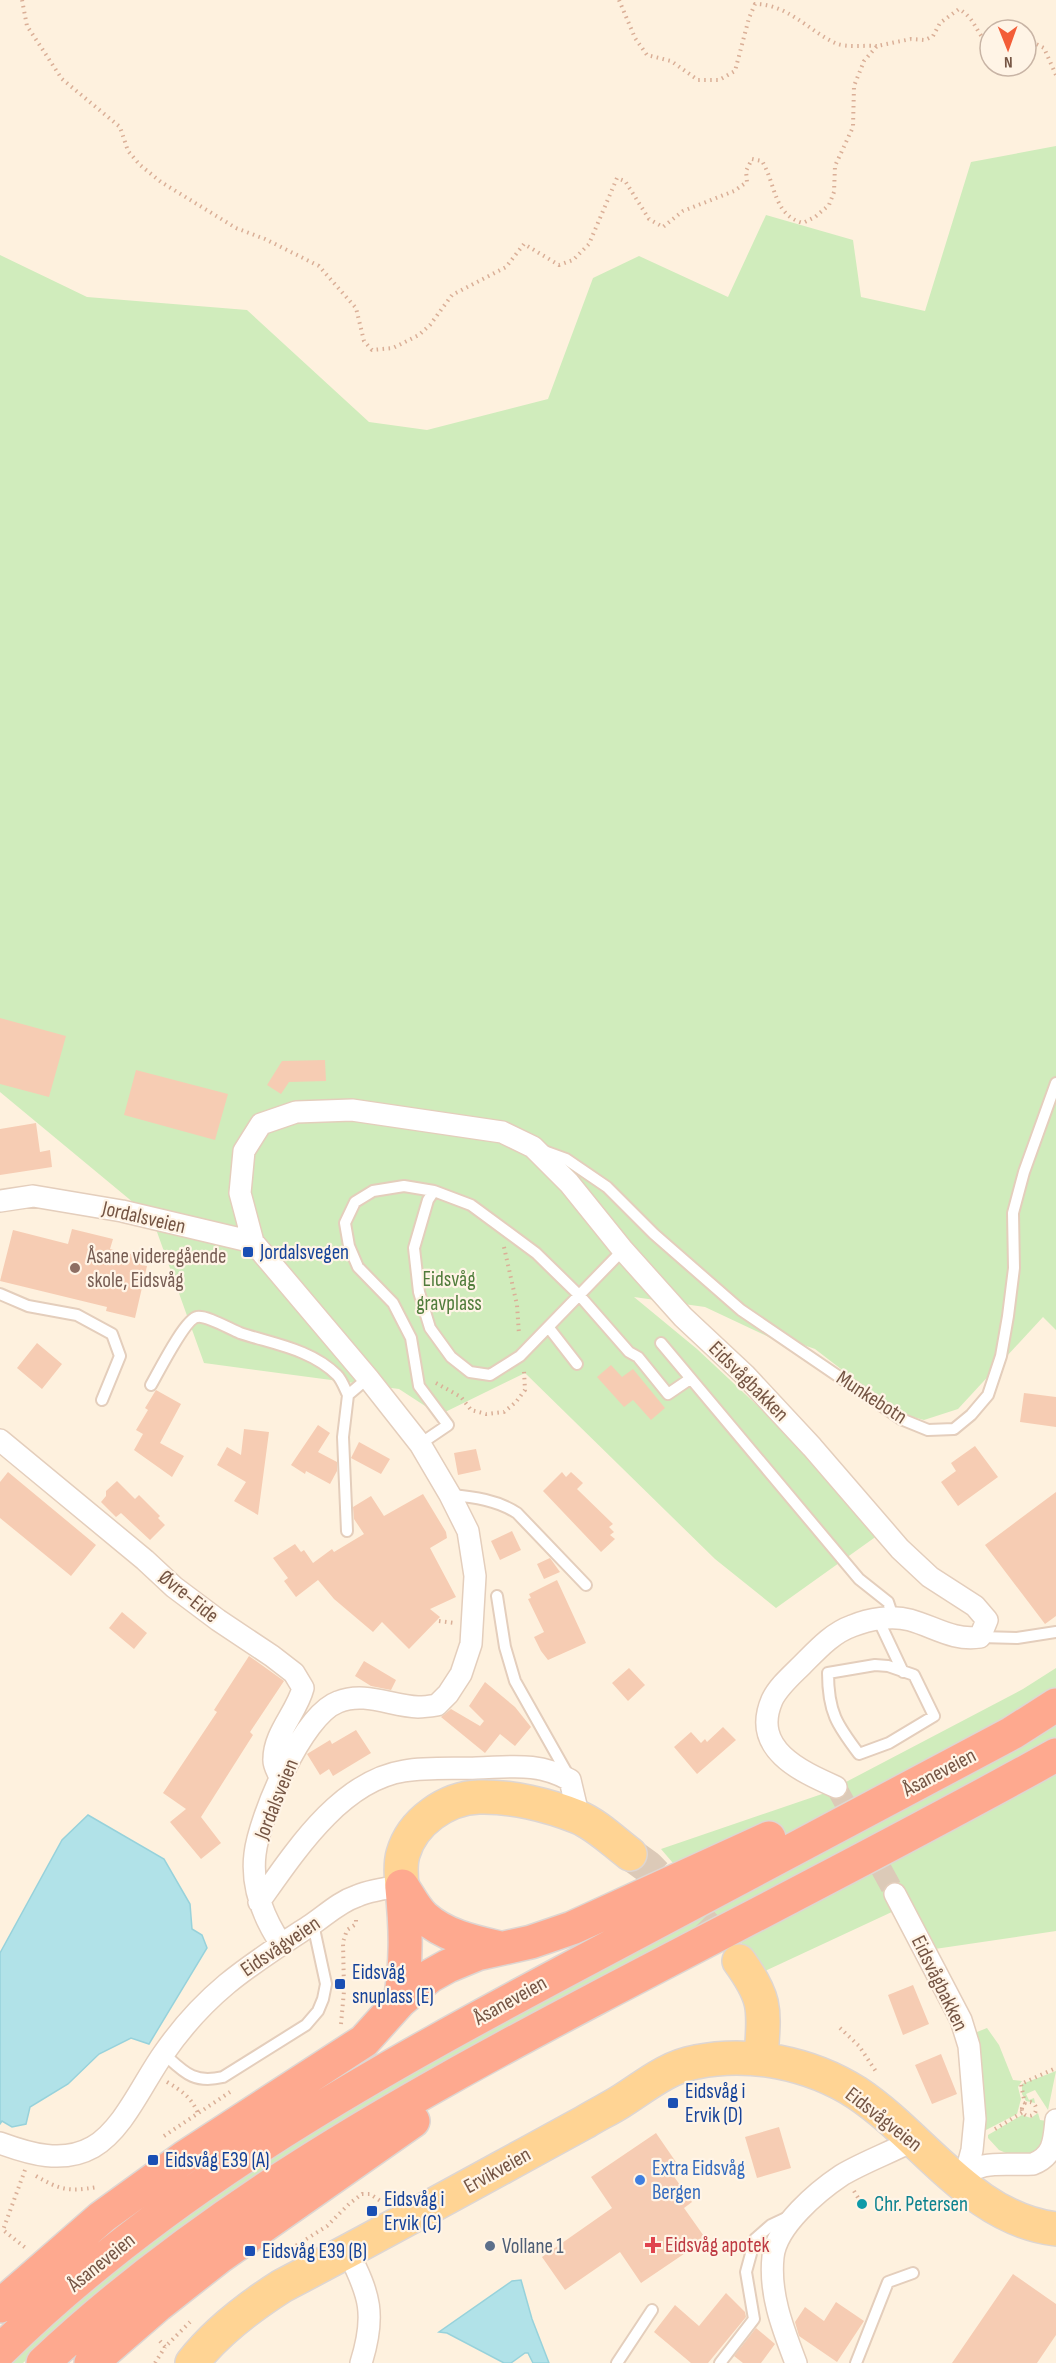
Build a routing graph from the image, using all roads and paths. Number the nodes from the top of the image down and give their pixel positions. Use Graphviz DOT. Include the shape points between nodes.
graph roads {
  1 [pos="22,0"];
  2 [pos="619,0"];
  3 [pos="978,33"];
  4 [pos="1038,45"];
  5 [pos="877,46"];
  6 [pos="1056,75"];
  7 [pos="1056,1083"];
  8 [pos="533,1147"];
  9 [pos="434,1191"];
  10 [pos="4,1203"];
  11 [pos="497,1224"];
  12 [pos="254,1242"];
  13 [pos="623,1250"];
  14 [pos="0,1294"];
  15 [pos="580,1296"];
  16 [pos="549,1328"];
  17 [pos="661,1343"];
  18 [pos="520,1356"];
  19 [pos="577,1364"];
  20 [pos="368,1378"];
  21 [pos="690,1379"];
  22 [pos="151,1385"];
  23 [pos="419,1386"];
  24 [pos="348,1395"];
  25 [pos="102,1400"];
  26 [pos="0,1440"];
  27 [pos="420,1444"];
  28 [pos="450,1495"];
  29 [pos="347,1531"];
  30 [pos="586,1585"];
  31 [pos="497,1596"];
  32 [pos="886,1618"];
  33 [pos="1056,1632"];
  34 [pos="980,1636"];
  35 [pos="903,1672"];
  36 [pos="1056,1705"];
  37 [pos="1012,1733"];
  38 [pos="1056,1755"];
  39 [pos="280,1777"];
  40 [pos="570,1780"];
  41 [pos="836,1787"];
  42 [pos="579,1818"];
  43 [pos="630,1854"];
  44 [pos="402,1886"];
  45 [pos="895,1894"];
  46 [pos="788,1897"];
  47 [pos="259,1902"];
  48 [pos="313,1924"];
  49 [pos="281,1944"];
  50 [pos="501,1949"];
  51 [pos="739,1961"];
  52 [pos="400,2001"];
  53 [pos="164,2053"];
  54 [pos="761,2058"];
  55 [pos="1056,2068"];
  56 [pos="151,2073"];
  57 [pos="1025,2104"];
  58 [pos="1023,2112"];
  59 [pos="198,2113"];
  60 [pos="1056,2120"];
  61 [pos="973,2140"];
  62 [pos="912,2141"];
  63 [pos="3,2144"];
  64 [pos="31,2153"];
  65 [pos="959,2181"];
  66 [pos="382,2202"];
  67 [pos="798,2213"];
  68 [pos="1056,2229"];
  69 [pos="348,2252"];
  70 [pos="32,2253"];
  71 [pos="284,2253"];
  72 [pos="913,2273"];
  73 [pos="0,2306"];
  74 [pos="651,2310"];
  75 [pos="0,2351"];
  76 [pos="178,2355"];
  77 [pos="43,2363"];
  78 [pos="91,2363"];
  79 [pos="155,2363"];
  80 [pos="361,2363"];
  81 [pos="617,2363"];
  82 [pos="720,2363"];
  83 [pos="796,2363"];
  84 [pos="856,2363"];
  1 -- 5 [label="path" via="27,26 62,79 120,127 128,151 140,165 236,228 319,266 356,308 364,341 372,350 393,348 419,335 452,295 506,267 524,244 559,265 573,260 589,244 617,178 625,181 650,219 663,227 683,211 734,191 747,182 752,159 762,161 777,201 790,220 803,223 815,218 829,205 834,192 835,166 853,127 854,86 864,61"];
  2 -- 5 [label="path" via="647,55 671,61 698,80 719,80 735,71 755,4 769,4 789,13 837,44"];
  3 -- 5 [label="path" via="971,17 959,9 925,40"];
  4 -- 6 [label="path" via="1044,48"];
  7 -- 8 [label="lane, Munkebotn" via="1013,1213 1014,1268 1001,1356 988,1395 954,1429 928,1430 902,1419 741,1310 607,1187 566,1159"];
  8 -- 12 [label="street, Eidsvågbakken" via="502,1132 352,1110 296,1112 261,1124 244,1150 240,1193"];
  8 -- 13 [label="street, Eidsvågbakken" via="569,1183"];
  9 -- 11 [label="lane" via="471,1205"];
  9 -- 18 [label="lane" via="414,1248 418,1292 430,1328 451,1357 470,1372 490,1374"];
  9 -- 23 [label="lane" via="404,1186 373,1191 355,1202 345,1223 358,1267 393,1303 411,1338"];
  10 -- 12 [label="street, Jordalsveien" via="33,1196 122,1211"];
  11 -- 15 [label="lane" via="536,1253"];
  11 -- 18 [label="path" via="517,1305"];
  12 -- 20 [label="street, Jordalsveien"];
  13 -- 15 [label="lane"];
  13 -- 34 [label="street, Eidsvågbakken" via="683,1317 813,1447 900,1549 930,1577 975,1606 987,1620"];
  14 -- 25 [label="lane" via="28,1306 77,1315 112,1334 120,1356"];
  15 -- 16 [label="lane"];
  15 -- 21 [label="lane" via="668,1394"];
  16 -- 18 [label="lane"];
  16 -- 19 [label="lane"];
  17 -- 21 [label="lane"];
  18 -- 23 [label="path" via="525,1390 504,1412 486,1414 471,1410 461,1396 437,1383"];
  20 -- 24 [label="lane"];
  20 -- 27 [label="street, Jordalsveien"];
  21 -- 32 [label="lane" via="859,1579 888,1602"];
  22 -- 24 [label="lane" via="182,1331 193,1318 201,1317 314,1359 338,1376"];
  23 -- 27 [label="lane" via="448,1425"];
  24 -- 29 [label="lane" via="343,1437"];
  26 -- 39 [label="street, Øvre-Eide" via="174,1587 294,1673 303,1688 273,1761"];
  27 -- 28 [label="street, Jordalsveien"];
  28 -- 30 [label="lane" via="479,1498 517,1513"];
  28 -- 39 [label="street, Jordalsveien" via="468,1531 475,1576 471,1644 461,1674 436,1705 418,1707 360,1697 337,1702 312,1722"];
  31 -- 40 [label="lane" via="515,1681"];
  32 -- 34 [label="street" via="909,1619 964,1639"];
  32 -- 35 [label="lane"];
  32 -- 41 [label="street" via="852,1625 832,1636 772,1699 767,1719 771,1741 781,1757"];
  33 -- 34 [label="lane" via="1017,1638"];
  35 -- 35 [label="lane" via="914,1675 934,1716 889,1743 860,1754 837,1724 828,1695 828,1673 875,1665"];
  36 -- 37 [label="highway, Åsaneveien"];
  37 -- 50 [label="highway" via="951,1747 793,1827 599,1917 551,1936"];
  37 -- 75 [label="highway, Åsaneveien" via="490,2011 325,2104 206,2181 105,2258"];
  38 -- 46 [label="highway, Åsaneveien"];
  39 -- 47 [label="street, Jordalsveien" via="255,1854"];
  40 -- 42 [label="street"];
  40 -- 47 [label="street" via="553,1770 531,1766 404,1771 380,1778 318,1822"];
  42 -- 43 [label="main road"];
  42 -- 44 [label="main road" via="506,1798 477,1797 454,1803 434,1812 415,1830 403,1854"];
  44 -- 48 [label="street, Eidsvågveien" via="357,1895"];
  44 -- 50 [label="highway" via="423,1916 435,1925 456,1936"];
  44 -- 52 [label="highway" via="407,1957"];
  45 -- 61 [label="street, Eidsvågbakken" via="962,2020 974,2090"];
  46 -- 77 [label="highway, Åsaneveien" via="485,2057 340,2140 179,2248"];
  46 -- 78 [label="highway" via="755,1934 430,2109 219,2256"];
  47 -- 49 [label="street, Jordalsveien" via="266,1922"];
  48 -- 49 [label="street, Eidsvågveien"];
  48 -- 53 [label="lane" via="326,1984 318,2011 306,2025 223,2077 209,2080 186,2074"];
  49 -- 53 [label="street, Eidsvågveien" via="212,1995"];
  50 -- 52 [label="highway" via="447,1966"];
  51 -- 54 [label="main road" via="756,1985 763,2005"];
  52 -- 73 [label="highway" via="364,2041 185,2157 102,2217"];
  53 -- 56 [label="street, Eidsvågveien"];
  54 -- 62 [label="main road, Eidsvågveien" via="814,2072 856,2093"];
  54 -- 69 [label="main road, Ervikveien" via="694,2062 669,2072"];
  55 -- 57 [label="path" via="1021,2084"];
  56 -- 59 [label="path" via="186,2094"];
  56 -- 64 [label="street, Eidsvågveien" via="130,2107 93,2147 50,2157"];
  57 -- 58 [label="path"];
  57 -- 58 [label="path" via="1034,2103 1036,2112 1028,2117"];
  58 -- 61 [label="path"];
  60 -- 65 [label="street" via="1051,2152 1040,2162 985,2165 971,2170"];
  61 -- 65 [label="street, Eidsvågbakken" via="968,2165"];
  62 -- 65 [label="main road, Eidsvågveien"];
  62 -- 67 [label="street" via="842,2176"];
  63 -- 64 [label="street, Eidsvågveien"];
  64 -- 70 [label="path" via="3,2230"];
  65 -- 68 [label="main road, Eidsvågveien" via="988,2204 1019,2219"];
  66 -- 71 [label="path" via="362,2194 327,2226"];
  67 -- 82 [label="lane" via="771,2225 755,2239 746,2272 754,2319"];
  67 -- 83 [label="street" via="782,2230 773,2255 773,2286 781,2324"];
  69 -- 76 [label="main road, Ervikveien" via="282,2286 251,2305 223,2330"];
  69 -- 80 [label="street" via="363,2279 369,2302 369,2338"];
  72 -- 84 [label="lane" via="888,2282"];
  74 -- 81 [label="lane"];
  76 -- 79 [label="path"];
}
